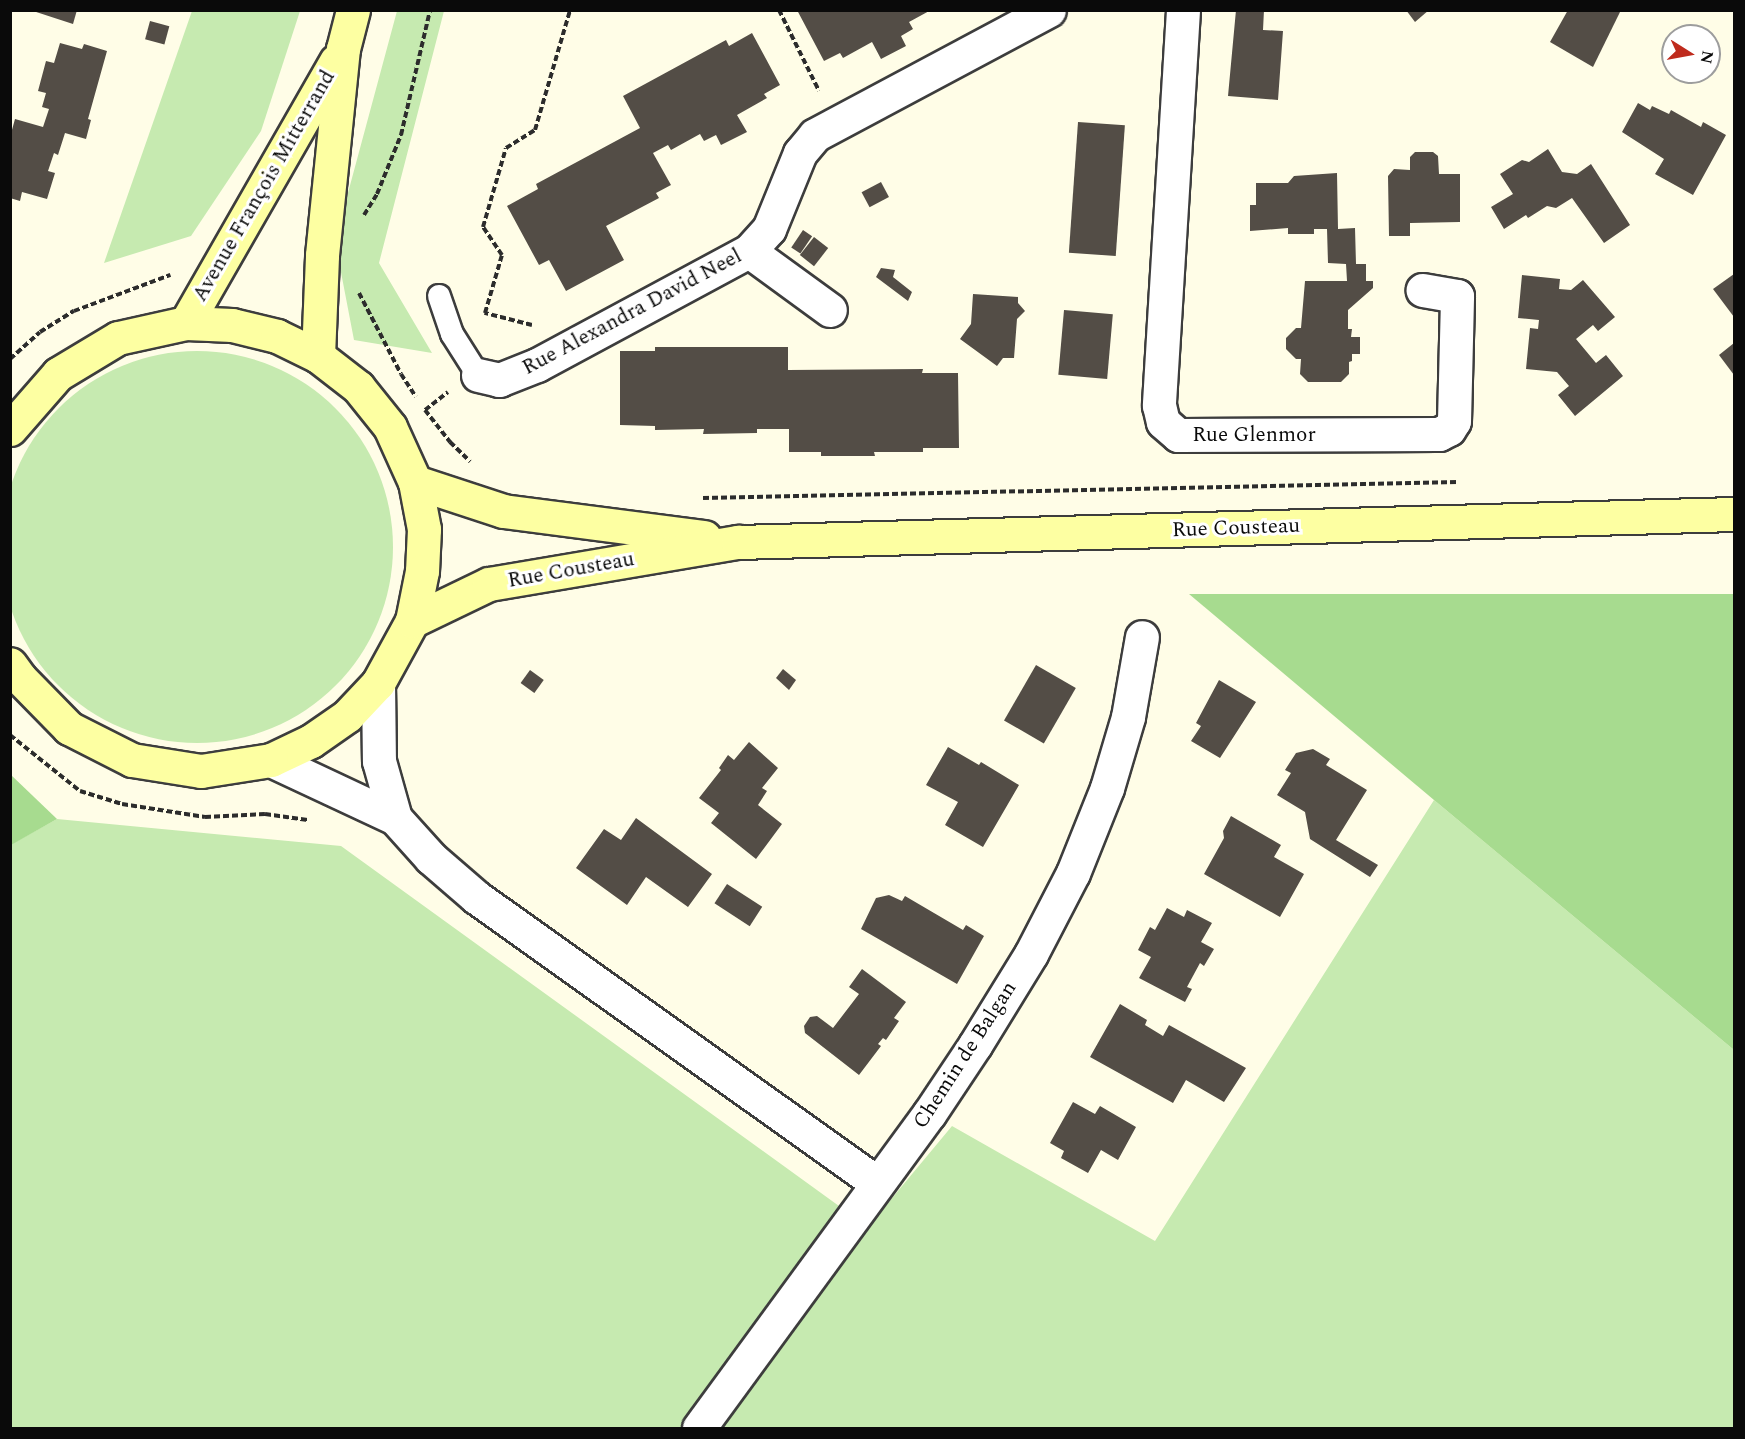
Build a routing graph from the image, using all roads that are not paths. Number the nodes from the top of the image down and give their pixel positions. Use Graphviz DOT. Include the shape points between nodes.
graph roads {
  1 [pos="353,10"];
  2 [pos="1049,10"];
  3 [pos="1183,10"];
  4 [pos="343,49"];
  5 [pos="749,250"];
  6 [pos="1424,290"];
  7 [pos="439,296"];
  8 [pos="830,310"];
  9 [pos="186,323"];
  10 [pos="318,356"];
  11 [pos="478,375"];
  12 [pos="10,429"];
  13 [pos="416,482"];
  14 [pos="1734,514"];
  15 [pos="738,542"];
  16 [pos="412,621"];
  17 [pos="1142,637"];
  18 [pos="10,664"];
  19 [pos="378,683"];
  20 [pos="271,760"];
  21 [pos="395,818"];
  22 [pos="876,1184"];
  23 [pos="699,1428"];
  1 -- 4 [label="main road, Avenue François Mitterrand"];
  2 -- 5 [label="street, Rue Alexandra David Neel" via="815,135 800,153 769,228"];
  3 -- 6 [label="street, Rue Glenmor" via="1160,405 1163,422 1178,435 1439,434 1449,429 1454,421 1457,296"];
  4 -- 9 [label="main road, Avenue François Mitterrand"];
  4 -- 10 [label="main road, Avenue François Mitterrand" via="322,255"];
  5 -- 8 [label="street"];
  5 -- 11 [label="street, Rue Alexandra David Neel" via="537,365 499,380"];
  7 -- 11 [label="lane" via="452,334"];
  9 -- 10 [label="main road" via="232,325 277,336"];
  9 -- 12 [label="main road" via="118,338 58,374"];
  10 -- 13 [label="main road" via="358,387 390,427"];
  13 -- 15 [label="main road, Rue Cousteau" via="503,511"];
  13 -- 16 [label="main road" via="424,529 422,570"];
  14 -- 15 [label="main road, Rue Cousteau"];
  15 -- 16 [label="main road, Rue Cousteau" via="489,584"];
  16 -- 19 [label="main road"];
  17 -- 22 [label="street, Chemin de Balgan" via="1128,717 1107,788 1073,873 1031,954 975,1046"];
  18 -- 20 [label="main road" via="69,728 132,760 201,771"];
  19 -- 20 [label="main road" via="347,716 311,741"];
  19 -- 21 [label="street" via="379,761"];
  20 -- 21 [label="street"];
  21 -- 22 [label="street" via="430,858 476,897"];
  22 -- 23 [label="street, Chemin de Balgan"];
}
